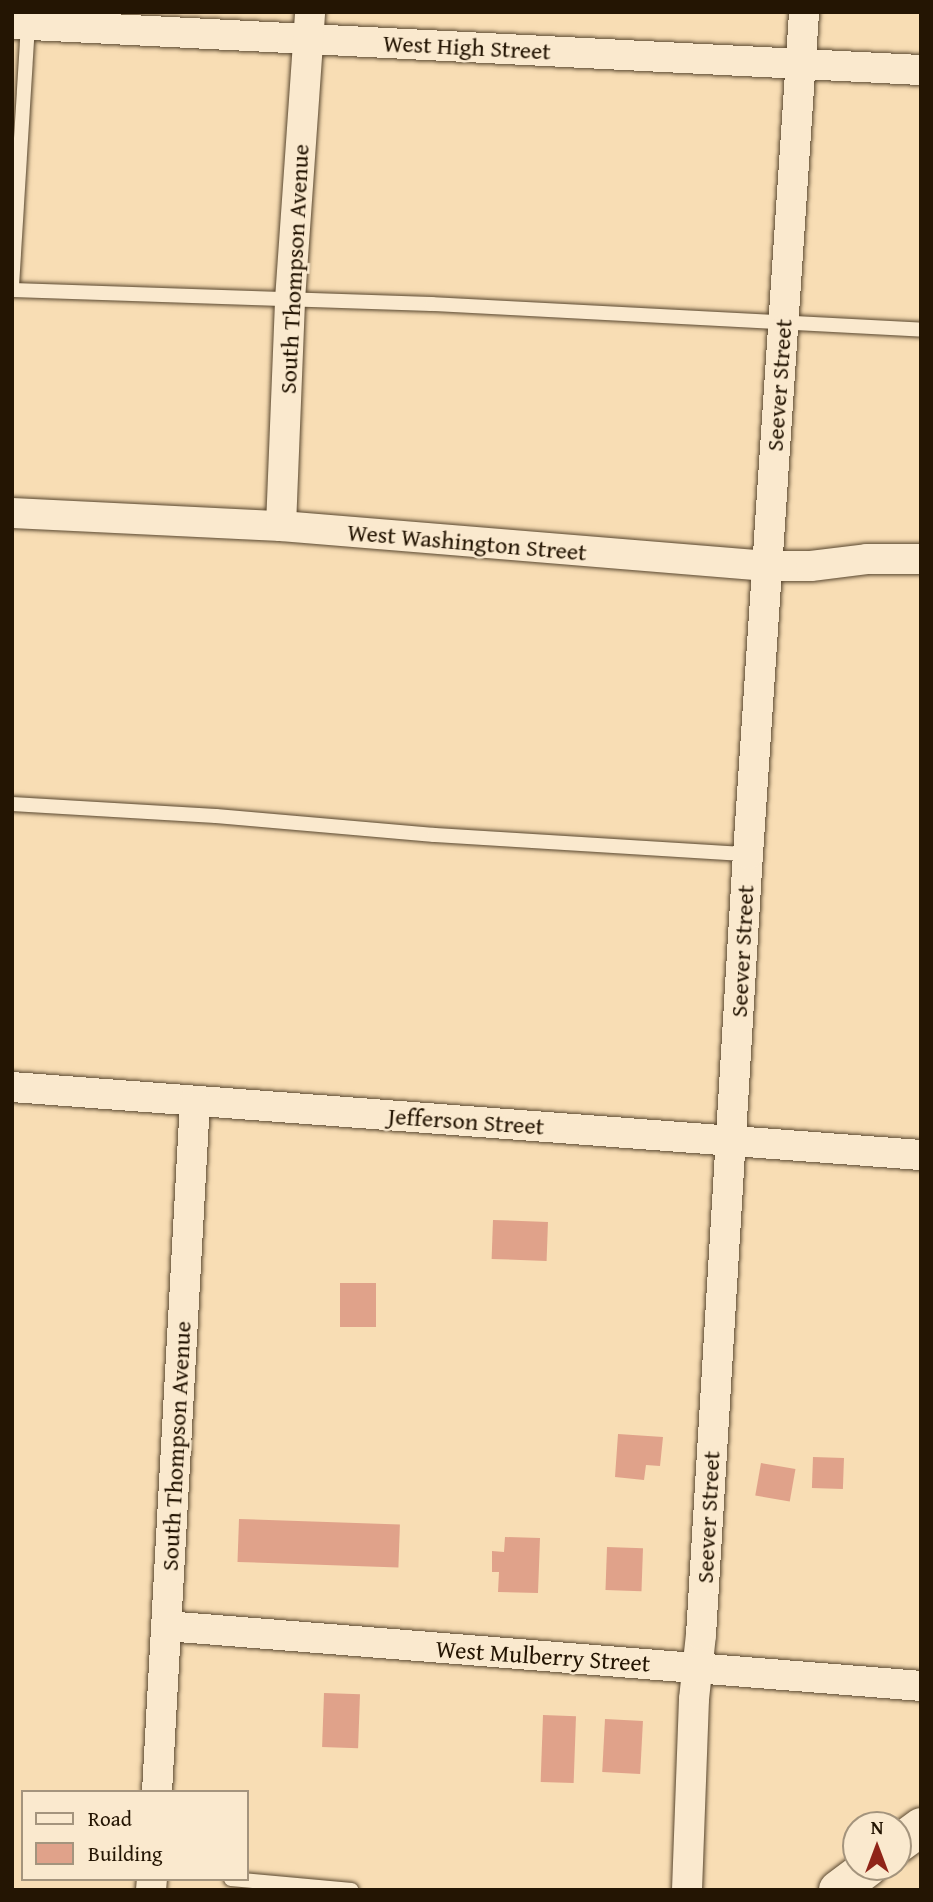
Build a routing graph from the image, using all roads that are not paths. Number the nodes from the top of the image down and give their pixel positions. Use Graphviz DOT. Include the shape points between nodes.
graph roads {
  1 [pos="804,12"];
  2 [pos="20,25"];
  3 [pos="309,26"];
  4 [pos="799,63"];
  5 [pos="921,71"];
  6 [pos="12,288"];
  7 [pos="290,300"];
  8 [pos="783,321"];
  9 [pos="921,330"];
  10 [pos="12,513"];
  11 [pos="281,526"];
  12 [pos="921,558"];
  13 [pos="767,566"];
  14 [pos="12,804"];
  15 [pos="748,854"];
  16 [pos="12,1087"];
  17 [pos="195,1101"];
  18 [pos="730,1141"];
  19 [pos="921,1156"];
  20 [pos="166,1626"];
  21 [pos="697,1668"];
  22 [pos="921,1686"];
  23 [pos="157,1790"];
  24 [pos="248,1881"];
  25 [pos="351,1890"];
  26 [pos="687,1890"];
  1 -- 4 [label="street, Seever Street"];
  2 -- 3 [label="street, West High Street"];
  2 -- 6 [label="lane"];
  3 -- 4 [label="street, West High Street"];
  3 -- 7 [label="street, South Thompson Avenue"];
  4 -- 5 [label="street, West High Street"];
  4 -- 8 [label="street, Seever Street"];
  6 -- 7 [label="lane"];
  7 -- 8 [label="lane"];
  7 -- 11 [label="street, South Thompson Avenue"];
  8 -- 9 [label="lane"];
  8 -- 13 [label="street, Seever Street"];
  10 -- 11 [label="street, West Washington Street"];
  11 -- 13 [label="street, West Washington Street"];
  12 -- 13 [label="street, West Washington Street"];
  13 -- 15 [label="street, Seever Street"];
  14 -- 15 [label="lane"];
  15 -- 18 [label="street, Seever Street"];
  16 -- 17 [label="street, Jefferson Street"];
  17 -- 18 [label="street, Jefferson Street"];
  17 -- 20 [label="street, South Thompson Avenue"];
  18 -- 19 [label="street, Jefferson Street"];
  18 -- 21 [label="street, Seever Street"];
  20 -- 21 [label="street, West Mulberry Street"];
  20 -- 23 [label="street, South Thompson Avenue"];
  21 -- 22 [label="street, West Mulberry Street"];
  21 -- 26 [label="street, Seever Street"];
  24 -- 25 [label="lane"];
}
